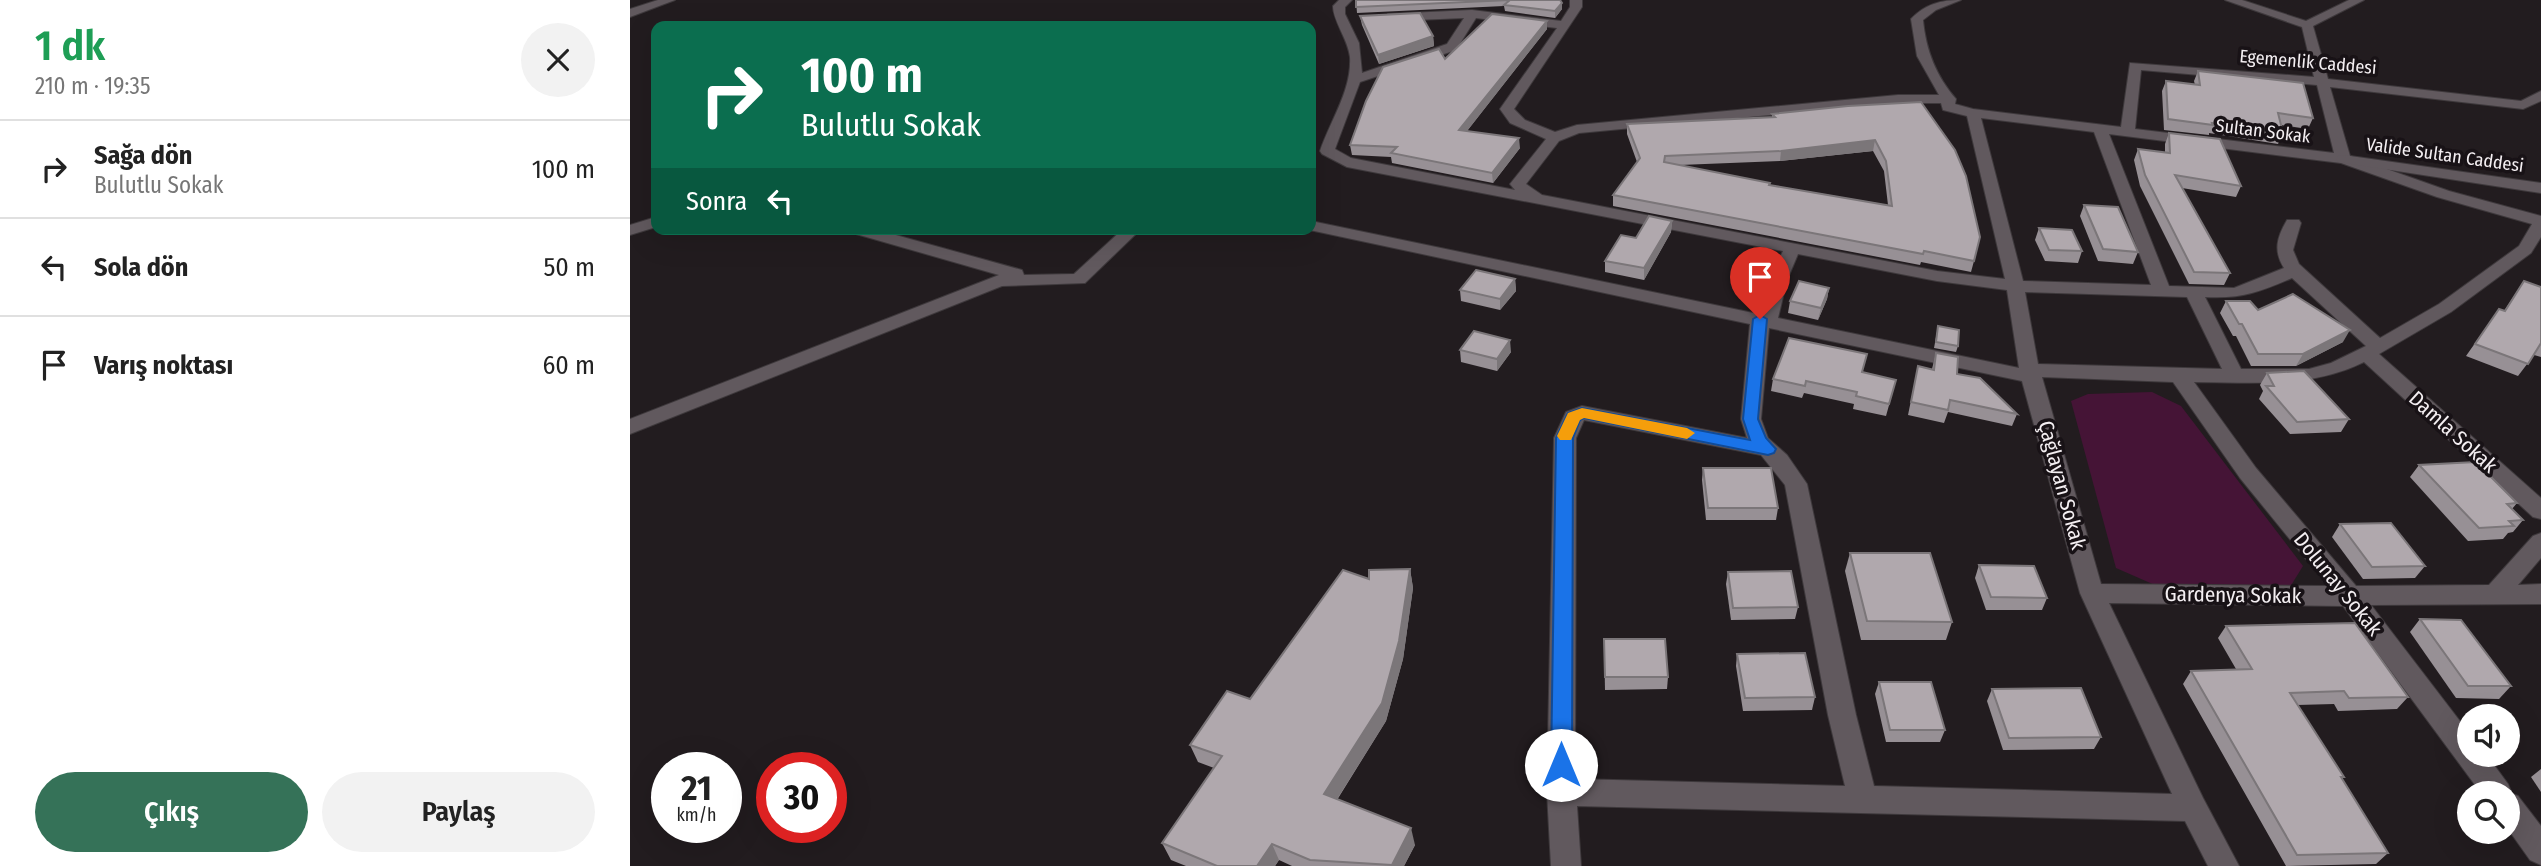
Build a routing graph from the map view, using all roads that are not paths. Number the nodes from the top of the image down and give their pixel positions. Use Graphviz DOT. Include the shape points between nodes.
graph roads {
  1 [pos="668,0"];
  2 [pos="1346,0"];
  3 [pos="1576,0"];
  4 [pos="1955,0"];
  5 [pos="2231,0"];
  6 [pos="2358,0"];
  7 [pos="630,13"];
  8 [pos="1472,14"];
  9 [pos="1377,18"];
  10 [pos="1564,25"];
  11 [pos="2307,25"];
  12 [pos="1357,79"];
  13 [pos="2323,82"];
  14 [pos="2541,95"];
  15 [pos="1948,99"];
  16 [pos="1973,113"];
  17 [pos="2099,130"];
  18 [pos="2127,133"];
  19 [pos="1554,138"];
  20 [pos="2343,159"];
  21 [pos="2541,188"];
  22 [pos="1547,202"];
  23 [pos="2541,222"];
  24 [pos="2293,223"];
  25 [pos="651,224"];
  26 [pos="1316,227"];
  27 [pos="630,230"];
  28 [pos="876,235"];
  29 [pos="1127,235"];
  30 [pos="1792,249"];
  31 [pos="2295,270"];
  32 [pos="998,281"];
  33 [pos="2015,286"];
  34 [pos="2162,292"];
  35 [pos="2194,293"];
  36 [pos="1764,320"];
  37 [pos="2372,350"];
  38 [pos="2031,373"];
  39 [pos="2179,376"];
  40 [pos="2235,376"];
  41 [pos="630,427"];
  42 [pos="1768,449"];
  43 [pos="2541,511"];
  44 [pos="2541,542"];
  45 [pos="2092,593"];
  46 [pos="2496,594"];
  47 [pos="2541,594"];
  48 [pos="2349,596"];
  49 [pos="2489,781"];
  50 [pos="1561,792"];
  51 [pos="1863,799"];
  52 [pos="2193,808"];
  53 [pos="2520,822"];
  54 [pos="2541,850"];
  55 [pos="1566,866"];
  56 [pos="2224,866"];
  1 -- 7 [label="street"];
  2 -- 12 [label="street" via="1339,6 1339,14 1350,19 1358,57"];
  3 -- 10 [label="street"];
  4 -- 15 [label="street" via="1917,19 1927,67"];
  5 -- 11 [label="street"];
  6 -- 11 [label="street"];
  8 -- 9 [label="street"];
  8 -- 10 [label="street"];
  8 -- 12 [label="street" via="1452,47"];
  10 -- 19 [label="street" via="1507,109 1516,122 1545,130"];
  11 -- 13 [label="street"];
  12 -- 22 [label="street" via="1327,151 1347,162"];
  13 -- 14 [label="street, Egemenlik Caddesi" via="2523,105"];
  13 -- 18 [label="street, Egemenlik Caddesi" via="2135,66"];
  13 -- 20 [label="street"];
  15 -- 16 [label="street" via="1948,107"];
  15 -- 19 [label="street" via="1898,99 1577,129"];
  16 -- 17 [label="street, Sultan Sokak"];
  16 -- 33 [label="street, Çağlayan Sokak"];
  17 -- 18 [label="street, Sultan Sokak"];
  17 -- 34 [label="street"];
  18 -- 20 [label="street, Sultan Sokak"];
  19 -- 22 [label="street" via="1518,184 1527,194"];
  20 -- 21 [label="street, Valide Sultan Caddesi"];
  20 -- 23 [label="street, Sultan Sokak"];
  22 -- 30 [label="street"];
  23 -- 37 [label="street" via="2525,249 2445,308"];
  24 -- 31 [label="street" via="2284,245"];
  25 -- 27 [label="street"];
  26 -- 36 [label="street"];
  28 -- 32 [label="street" via="1016,274"];
  29 -- 32 [label="street" via="1079,279"];
  30 -- 33 [label="street"];
  30 -- 36 [label="street"];
  31 -- 35 [label="street" via="2245,290"];
  31 -- 37 [label="street, Damla Sokak"];
  32 -- 41 [label="street"];
  33 -- 34 [label="street"];
  33 -- 38 [label="street, Çağlayan Sokak"];
  34 -- 35 [label="street"];
  35 -- 40 [label="street"];
  36 -- 38 [label="street"];
  36 -- 42 [label="street" via="1751,419 1759,441"];
  37 -- 40 [label="street" via="2310,375"];
  37 -- 43 [label="street, Damla Sokak"];
  38 -- 39 [label="street"];
  38 -- 45 [label="street, Çağlayan Sokak"];
  39 -- 40 [label="street"];
  39 -- 48 [label="street, Dolunay Sokak" via="2248,473"];
  42 -- 50 [label="street" via="1582,413 1573,417 1564,438"];
  42 -- 51 [label="street" via="1796,484"];
  44 -- 46 [label="street"];
  45 -- 48 [label="street, Gardenya Sokak"];
  45 -- 52 [label="street, Çağlayan Sokak"];
  46 -- 47 [label="street, Gardenya Sokak"];
  46 -- 48 [label="street, Gardenya Sokak"];
  48 -- 49 [label="street, Dolunay Sokak"];
  50 -- 51 [label="street"];
  50 -- 55 [label="street"];
  51 -- 52 [label="street"];
  52 -- 56 [label="street, Çağlayan Sokak"];
  53 -- 54 [label="street"];
}
